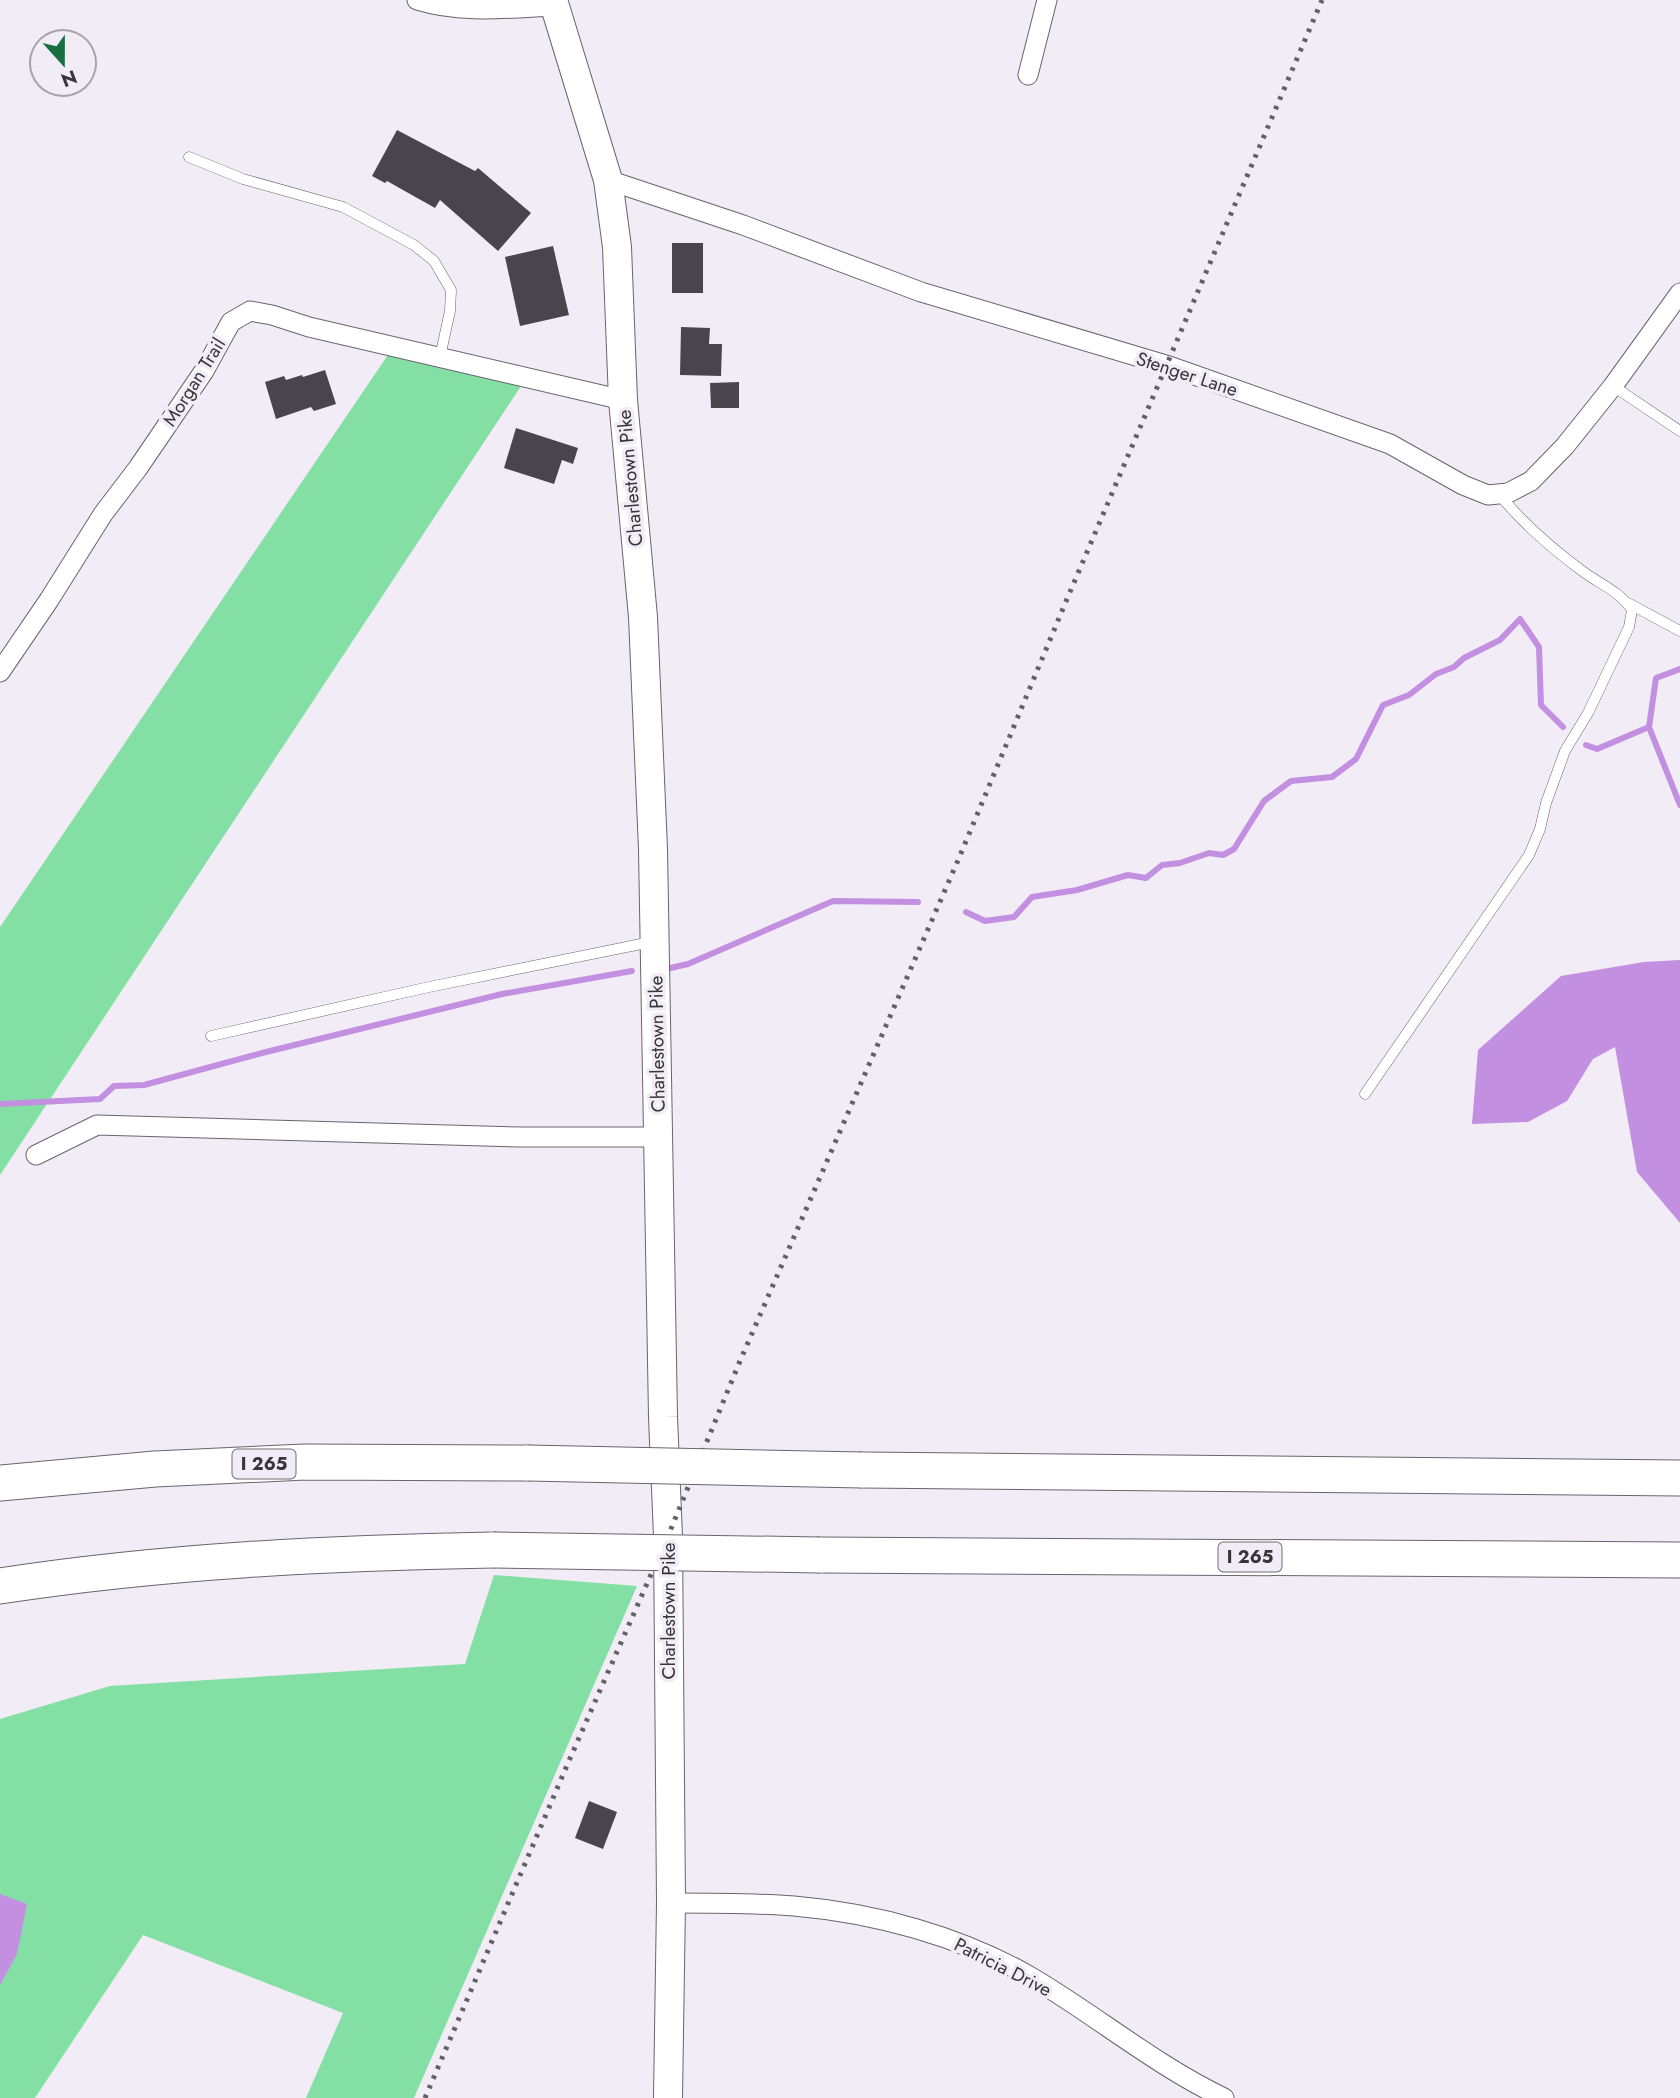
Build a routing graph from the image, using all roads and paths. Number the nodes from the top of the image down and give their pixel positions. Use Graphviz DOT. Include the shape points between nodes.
graph roads {
  1 [pos="417,0"];
  2 [pos="1047,0"];
  3 [pos="554,3"];
  4 [pos="1028,75"];
  5 [pos="189,157"];
  6 [pos="608,180"];
  7 [pos="1680,293"];
  8 [pos="440,356"];
  9 [pos="1613,386"];
  10 [pos="623,400"];
  11 [pos="1680,431"];
  12 [pos="1498,494"];
  13 [pos="1628,603"];
  14 [pos="1680,631"];
  15 [pos="0,672"];
  16 [pos="655,942"];
  17 [pos="211,1036"];
  18 [pos="1365,1094"];
  19 [pos="658,1137"];
  20 [pos="36,1155"];
  21 [pos="1680,1478"];
  22 [pos="0,1483"];
  23 [pos="1680,1560"];
  24 [pos="0,1586"];
  25 [pos="671,1903"];
  26 [pos="668,2098"];
  27 [pos="1224,2098"];
  1 -- 3 [label="street" via="469,10"];
  2 -- 4 [label="street"];
  3 -- 6 [label="street, Charlestown Pike"];
  5 -- 8 [label="lane" via="243,179 343,207 414,245 434,261 451,290"];
  6 -- 10 [label="street, Charlestown Pike" via="617,247"];
  6 -- 12 [label="street, Stenger Lane" via="921,292 1166,365 1377,439 1463,485"];
  7 -- 9 [label="street"];
  8 -- 10 [label="street, Morgan Trail"];
  8 -- 15 [label="street, Morgan Trail" via="250,311 231,322 204,371"];
  9 -- 11 [label="lane"];
  9 -- 12 [label="street" via="1531,481"];
  10 -- 16 [label="street, Charlestown Pike" via="643,617"];
  12 -- 13 [label="lane" via="1524,524"];
  13 -- 14 [label="lane"];
  13 -- 18 [label="lane" via="1632,610 1629,627 1565,751 1529,855"];
  16 -- 17 [label="lane"];
  16 -- 19 [label="street, Charlestown Pike"];
  19 -- 20 [label="street" via="97,1125"];
  19 -- 25 [label="street, Charlestown Pike"];
  21 -- 22 [label="highway, I 265, bridge" via="305,1462"];
  23 -- 24 [label="highway, I 265, bridge" via="493,1550 265,1557"];
  25 -- 26 [label="street, Charlestown Pike"];
  25 -- 27 [label="street, Patricia Drive" via="795,1906 934,1934 1030,1977 1161,2064"];
}
